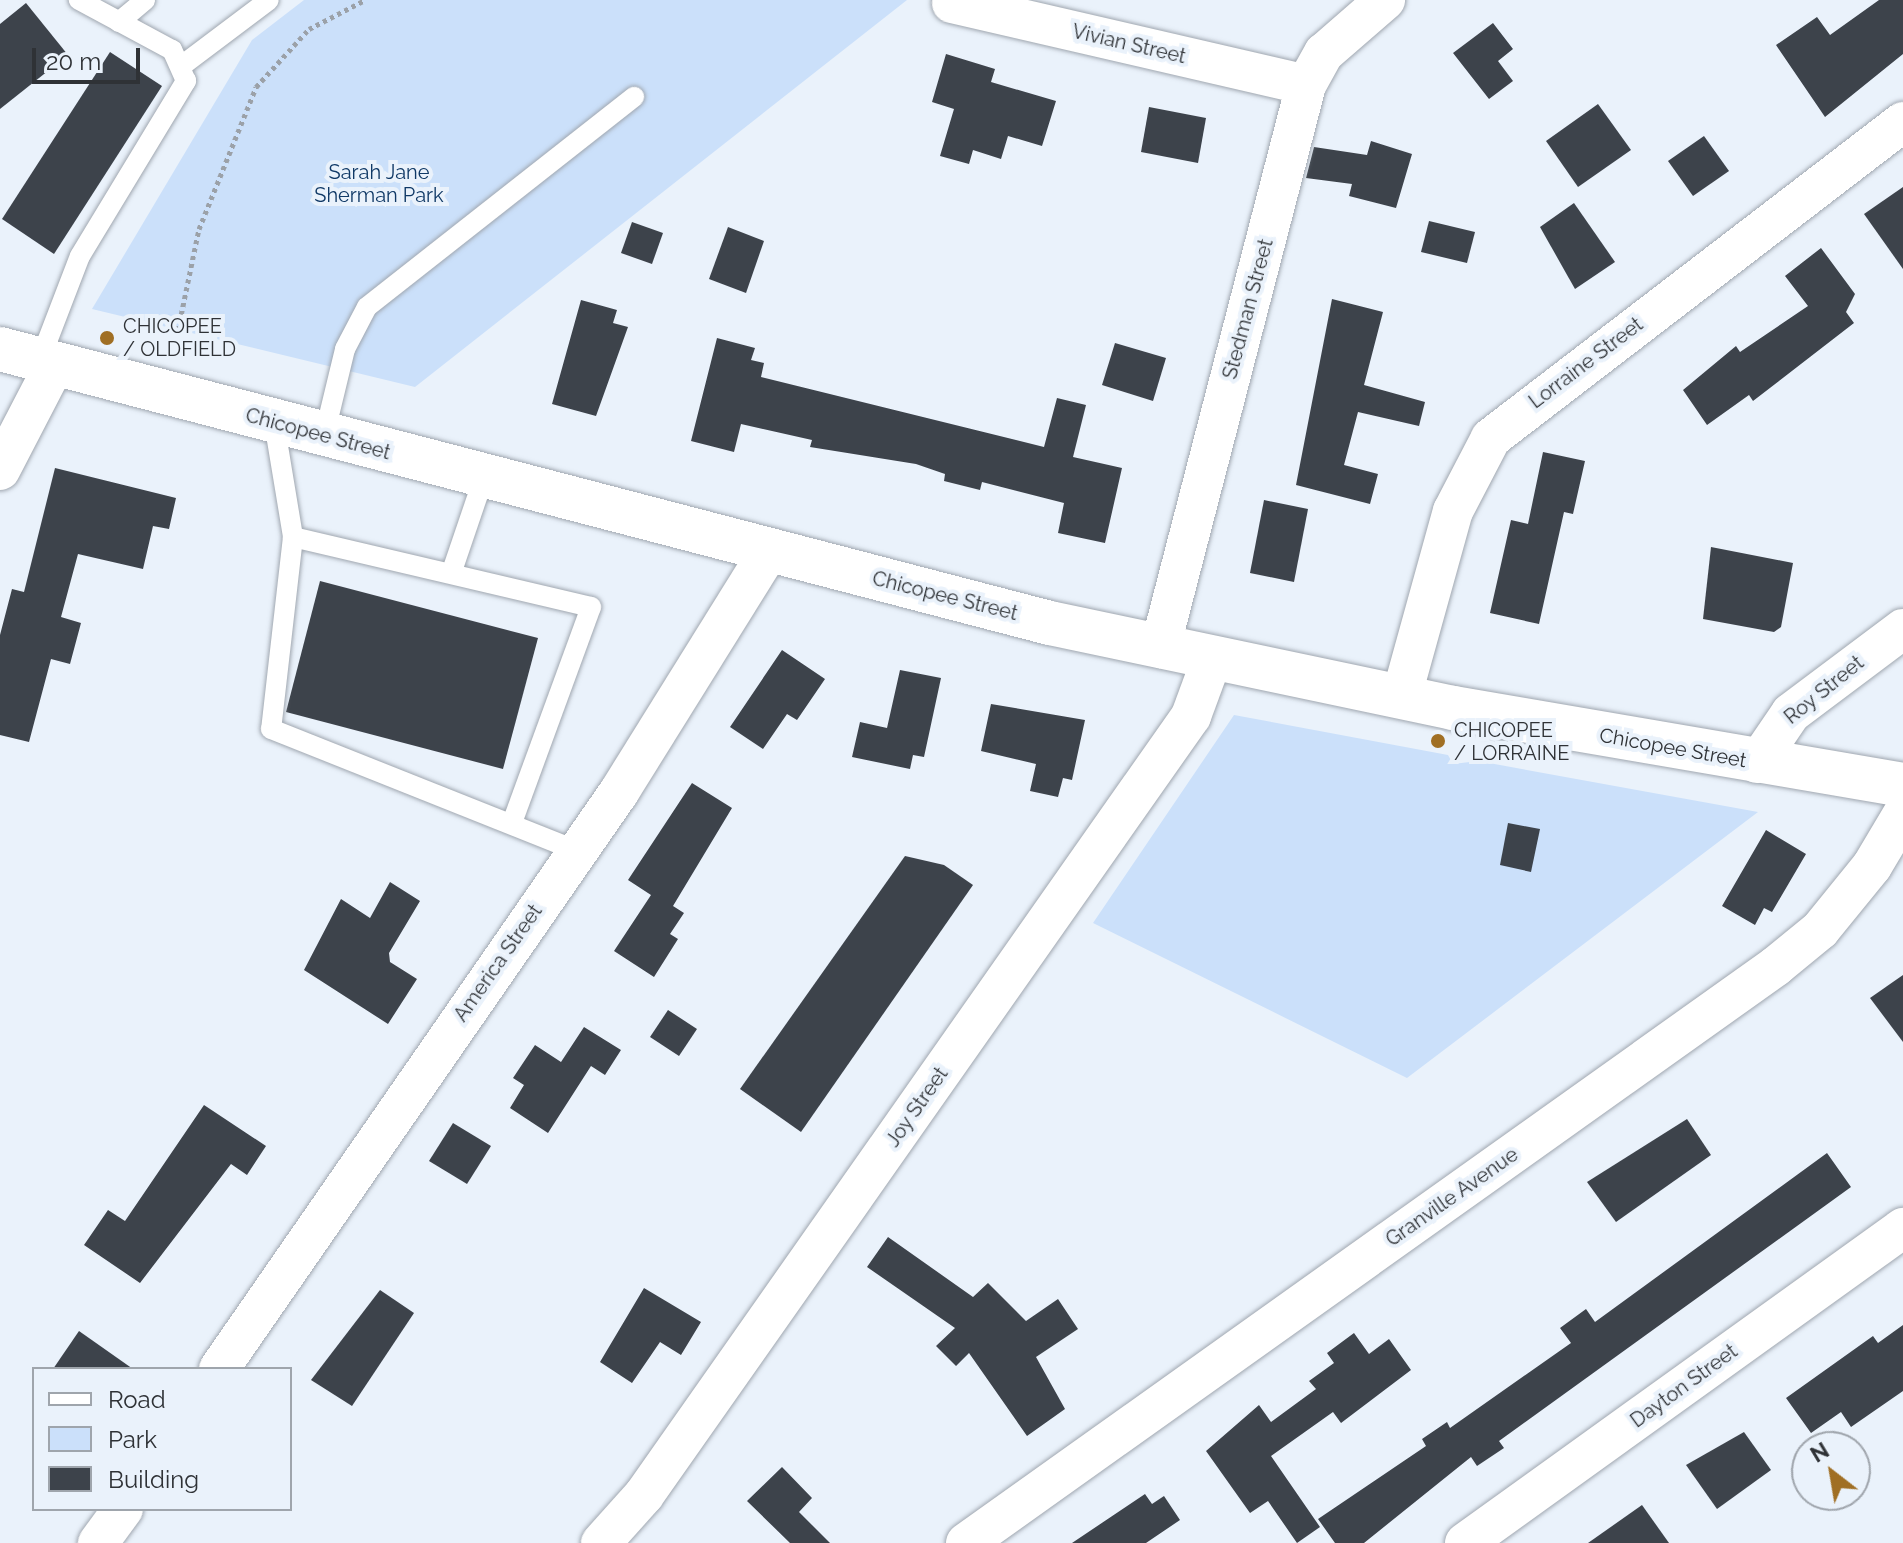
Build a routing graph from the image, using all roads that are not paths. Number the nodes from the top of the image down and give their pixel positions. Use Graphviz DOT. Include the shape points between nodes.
graph roads {
  1 [pos="79,0"];
  2 [pos="145,0"];
  3 [pos="269,0"];
  4 [pos="1385,0"];
  5 [pos="952,3"];
  6 [pos="119,22"];
  7 [pos="184,64"];
  8 [pos="1306,85"];
  9 [pos="634,97"];
  10 [pos="1903,122"];
  11 [pos="32,358"];
  12 [pos="274,422"];
  13 [pos="324,436"];
  14 [pos="0,470"];
  15 [pos="484,477"];
  16 [pos="293,537"];
  17 [pos="769,551"];
  18 [pos="452,571"];
  19 [pos="1903,629"];
  20 [pos="1160,648"];
  21 [pos="1212,659"];
  22 [pos="1401,698"];
  23 [pos="1757,763"];
  24 [pos="1903,785"];
  25 [pos="1903,814"];
  26 [pos="512,823"];
  27 [pos="577,851"];
  28 [pos="1903,1228"];
  29 [pos="220,1367"];
  30 [pos="122,1511"];
  31 [pos="98,1543"];
  32 [pos="601,1543"];
  33 [pos="966,1543"];
  34 [pos="1465,1543"];
  1 -- 6 [label="lane"];
  2 -- 6 [label="lane"];
  3 -- 7 [label="lane"];
  4 -- 8 [label="street, Stedman Street" via="1324,53"];
  5 -- 8 [label="street, Vivian Street"];
  6 -- 7 [label="lane"];
  7 -- 11 [label="lane" via="185,88 80,256"];
  8 -- 20 [label="street, Stedman Street"];
  9 -- 13 [label="lane" via="374,299 345,349"];
  10 -- 22 [label="street, Lorraine Street" via="1491,438 1463,483"];
  11 -- 12 [label="main road, Chicopee Street"];
  11 -- 14 [label="street"];
  12 -- 13 [label="main road, Chicopee Street"];
  12 -- 16 [label="lane"];
  13 -- 15 [label="main road, Chicopee Street"];
  15 -- 17 [label="main road, Chicopee Street"];
  15 -- 18 [label="lane"];
  16 -- 18 [label="lane"];
  16 -- 26 [label="lane" via="271,729"];
  17 -- 20 [label="main road, Chicopee Street"];
  17 -- 27 [label="street, America Street"];
  18 -- 26 [label="lane" via="591,607"];
  19 -- 23 [label="street, Roy Street" via="1791,713"];
  20 -- 21 [label="main road, Chicopee Street"];
  21 -- 22 [label="main road, Chicopee Street"];
  21 -- 32 [label="street, Joy Street" via="1191,716 644,1495"];
  22 -- 23 [label="main road, Chicopee Street"];
  23 -- 24 [label="main road, Chicopee Street"];
  25 -- 33 [label="street, Granville Avenue" via="1837,909 1776,966"];
  26 -- 27 [label="lane"];
  27 -- 29 [label="street, America Street"];
  28 -- 34 [label="street, Dayton Street"];
  30 -- 31 [label="street"];
}
